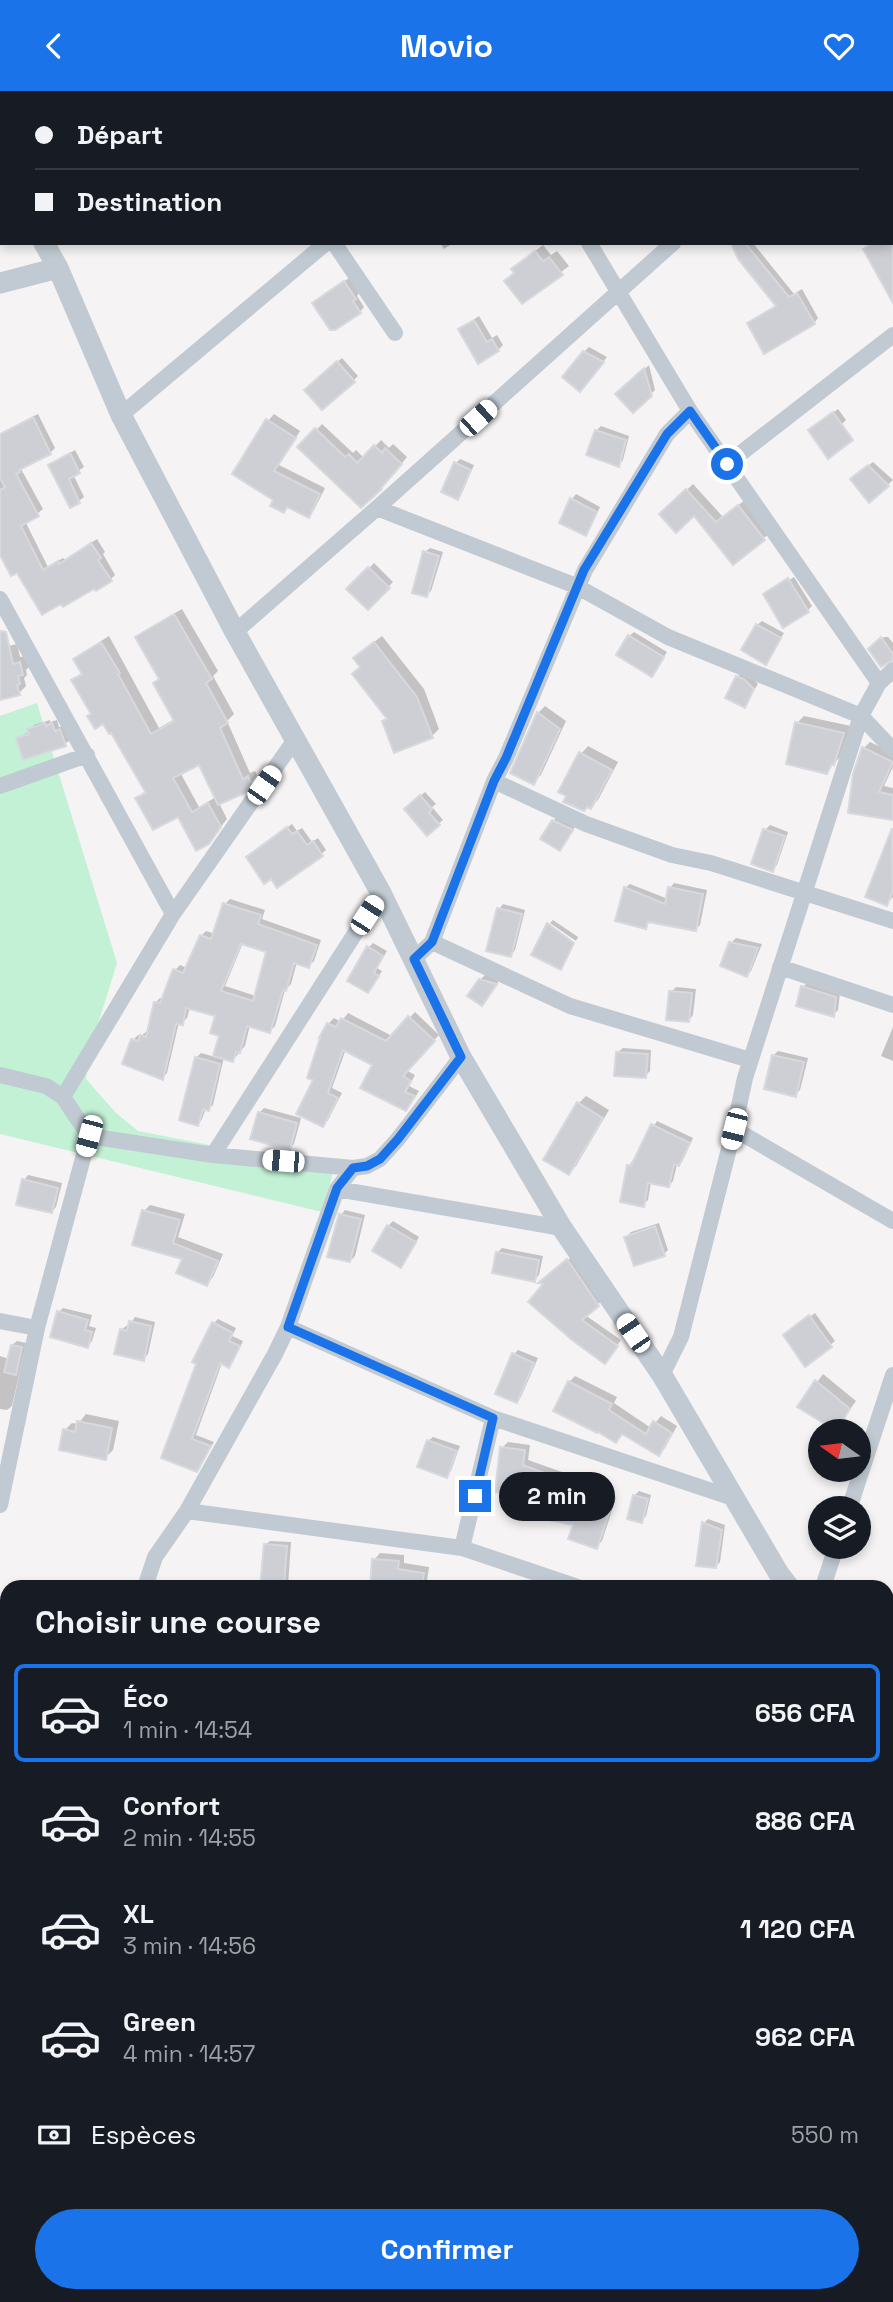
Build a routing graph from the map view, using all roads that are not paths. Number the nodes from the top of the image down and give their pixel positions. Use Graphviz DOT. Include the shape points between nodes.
graph roads {
  1 [pos="45,245"];
  2 [pos="324,245"];
  3 [pos="335,245"];
  4 [pos="590,245"];
  5 [pos="671,245"];
  6 [pos="58,268"];
  7 [pos="0,283"];
  8 [pos="620,291"];
  9 [pos="395,334"];
  10 [pos="893,335"];
  11 [pos="690,411"];
  12 [pos="121,415"];
  13 [pos="727,464"];
  14 [pos="377,508"];
  15 [pos="578,586"];
  16 [pos="0,599"];
  17 [pos="6,618"];
  18 [pos="234,632"];
  19 [pos="893,670"];
  20 [pos="879,683"];
  21 [pos="861,716"];
  22 [pos="294,741"];
  23 [pos="893,750"];
  24 [pos="87,755"];
  25 [pos="494,781"];
  26 [pos="0,786"];
  27 [pos="804,891"];
  28 [pos="381,893"];
  29 [pos="173,914"];
  30 [pos="893,921"];
  31 [pos="432,942"];
  32 [pos="414,959"];
  33 [pos="779,967"];
  34 [pos="893,1005"];
  35 [pos="461,1057"];
  36 [pos="750,1060"];
  37 [pos="0,1076"];
  38 [pos="63,1097"];
  39 [pos="734,1129"];
  40 [pos="89,1136"];
  41 [pos="213,1155"];
  42 [pos="353,1168"];
  43 [pos="337,1188"];
  44 [pos="893,1221"];
  45 [pos="562,1228"];
  46 [pos="0,1321"];
  47 [pos="288,1327"];
  48 [pos="37,1328"];
  49 [pos="662,1375"];
  50 [pos="893,1378"];
  51 [pos="493,1418"];
  52 [pos="853,1496"];
  53 [pos="736,1499"];
  54 [pos="0,1505"];
  55 [pos="187,1511"];
  56 [pos="462,1548"];
  57 [pos="832,1559"];
  58 [pos="147,1580"];
  59 [pos="557,1580"];
  60 [pos="784,1580"];
  61 [pos="825,1580"];
  1 -- 6 [label="street"];
  2 -- 12 [label="street"];
  3 -- 9 [label="street"];
  4 -- 8 [label="street"];
  5 -- 8 [label="street"];
  6 -- 7 [label="street"];
  6 -- 12 [label="street"];
  8 -- 11 [label="street"];
  8 -- 14 [label="street"];
  10 -- 13 [label="street"];
  11 -- 13 [label="street"];
  11 -- 15 [label="street" via="667,434"];
  12 -- 18 [label="street"];
  13 -- 20 [label="street"];
  14 -- 15 [label="street"];
  14 -- 18 [label="street"];
  15 -- 21 [label="street" via="668,637"];
  15 -- 25 [label="street"];
  16 -- 17 [label="street"];
  17 -- 24 [label="street"];
  18 -- 22 [label="street"];
  19 -- 20 [label="street"];
  20 -- 21 [label="street"];
  21 -- 23 [label="street"];
  21 -- 27 [label="street"];
  22 -- 28 [label="street"];
  22 -- 29 [label="street"];
  24 -- 26 [label="street"];
  24 -- 29 [label="street"];
  25 -- 27 [label="street" via="586,824 672,855"];
  25 -- 31 [label="street"];
  27 -- 30 [label="street"];
  27 -- 33 [label="street"];
  28 -- 32 [label="street"];
  28 -- 41 [label="street"];
  29 -- 38 [label="street"];
  31 -- 32 [label="street"];
  31 -- 36 [label="street" via="570,1006"];
  32 -- 35 [label="street"];
  33 -- 34 [label="street"];
  33 -- 36 [label="street"];
  35 -- 42 [label="street" via="380,1159"];
  35 -- 45 [label="street"];
  36 -- 39 [label="street"];
  37 -- 38 [label="street" via="46,1086"];
  38 -- 40 [label="street"];
  39 -- 44 [label="street"];
  39 -- 49 [label="street" via="681,1337"];
  40 -- 41 [label="street"];
  40 -- 48 [label="street"];
  41 -- 42 [label="street"];
  42 -- 43 [label="street"];
  43 -- 45 [label="street"];
  43 -- 47 [label="street"];
  45 -- 49 [label="street"];
  46 -- 48 [label="street"];
  47 -- 51 [label="street"];
  47 -- 55 [label="street"];
  48 -- 54 [label="street"];
  49 -- 53 [label="street"];
  50 -- 52 [label="street"];
  51 -- 53 [label="street"];
  51 -- 56 [label="street"];
  53 -- 60 [label="street"];
  55 -- 56 [label="street"];
  55 -- 58 [label="street" via="155,1557"];
  56 -- 59 [label="street"];
  57 -- 61 [label="street"];
}
